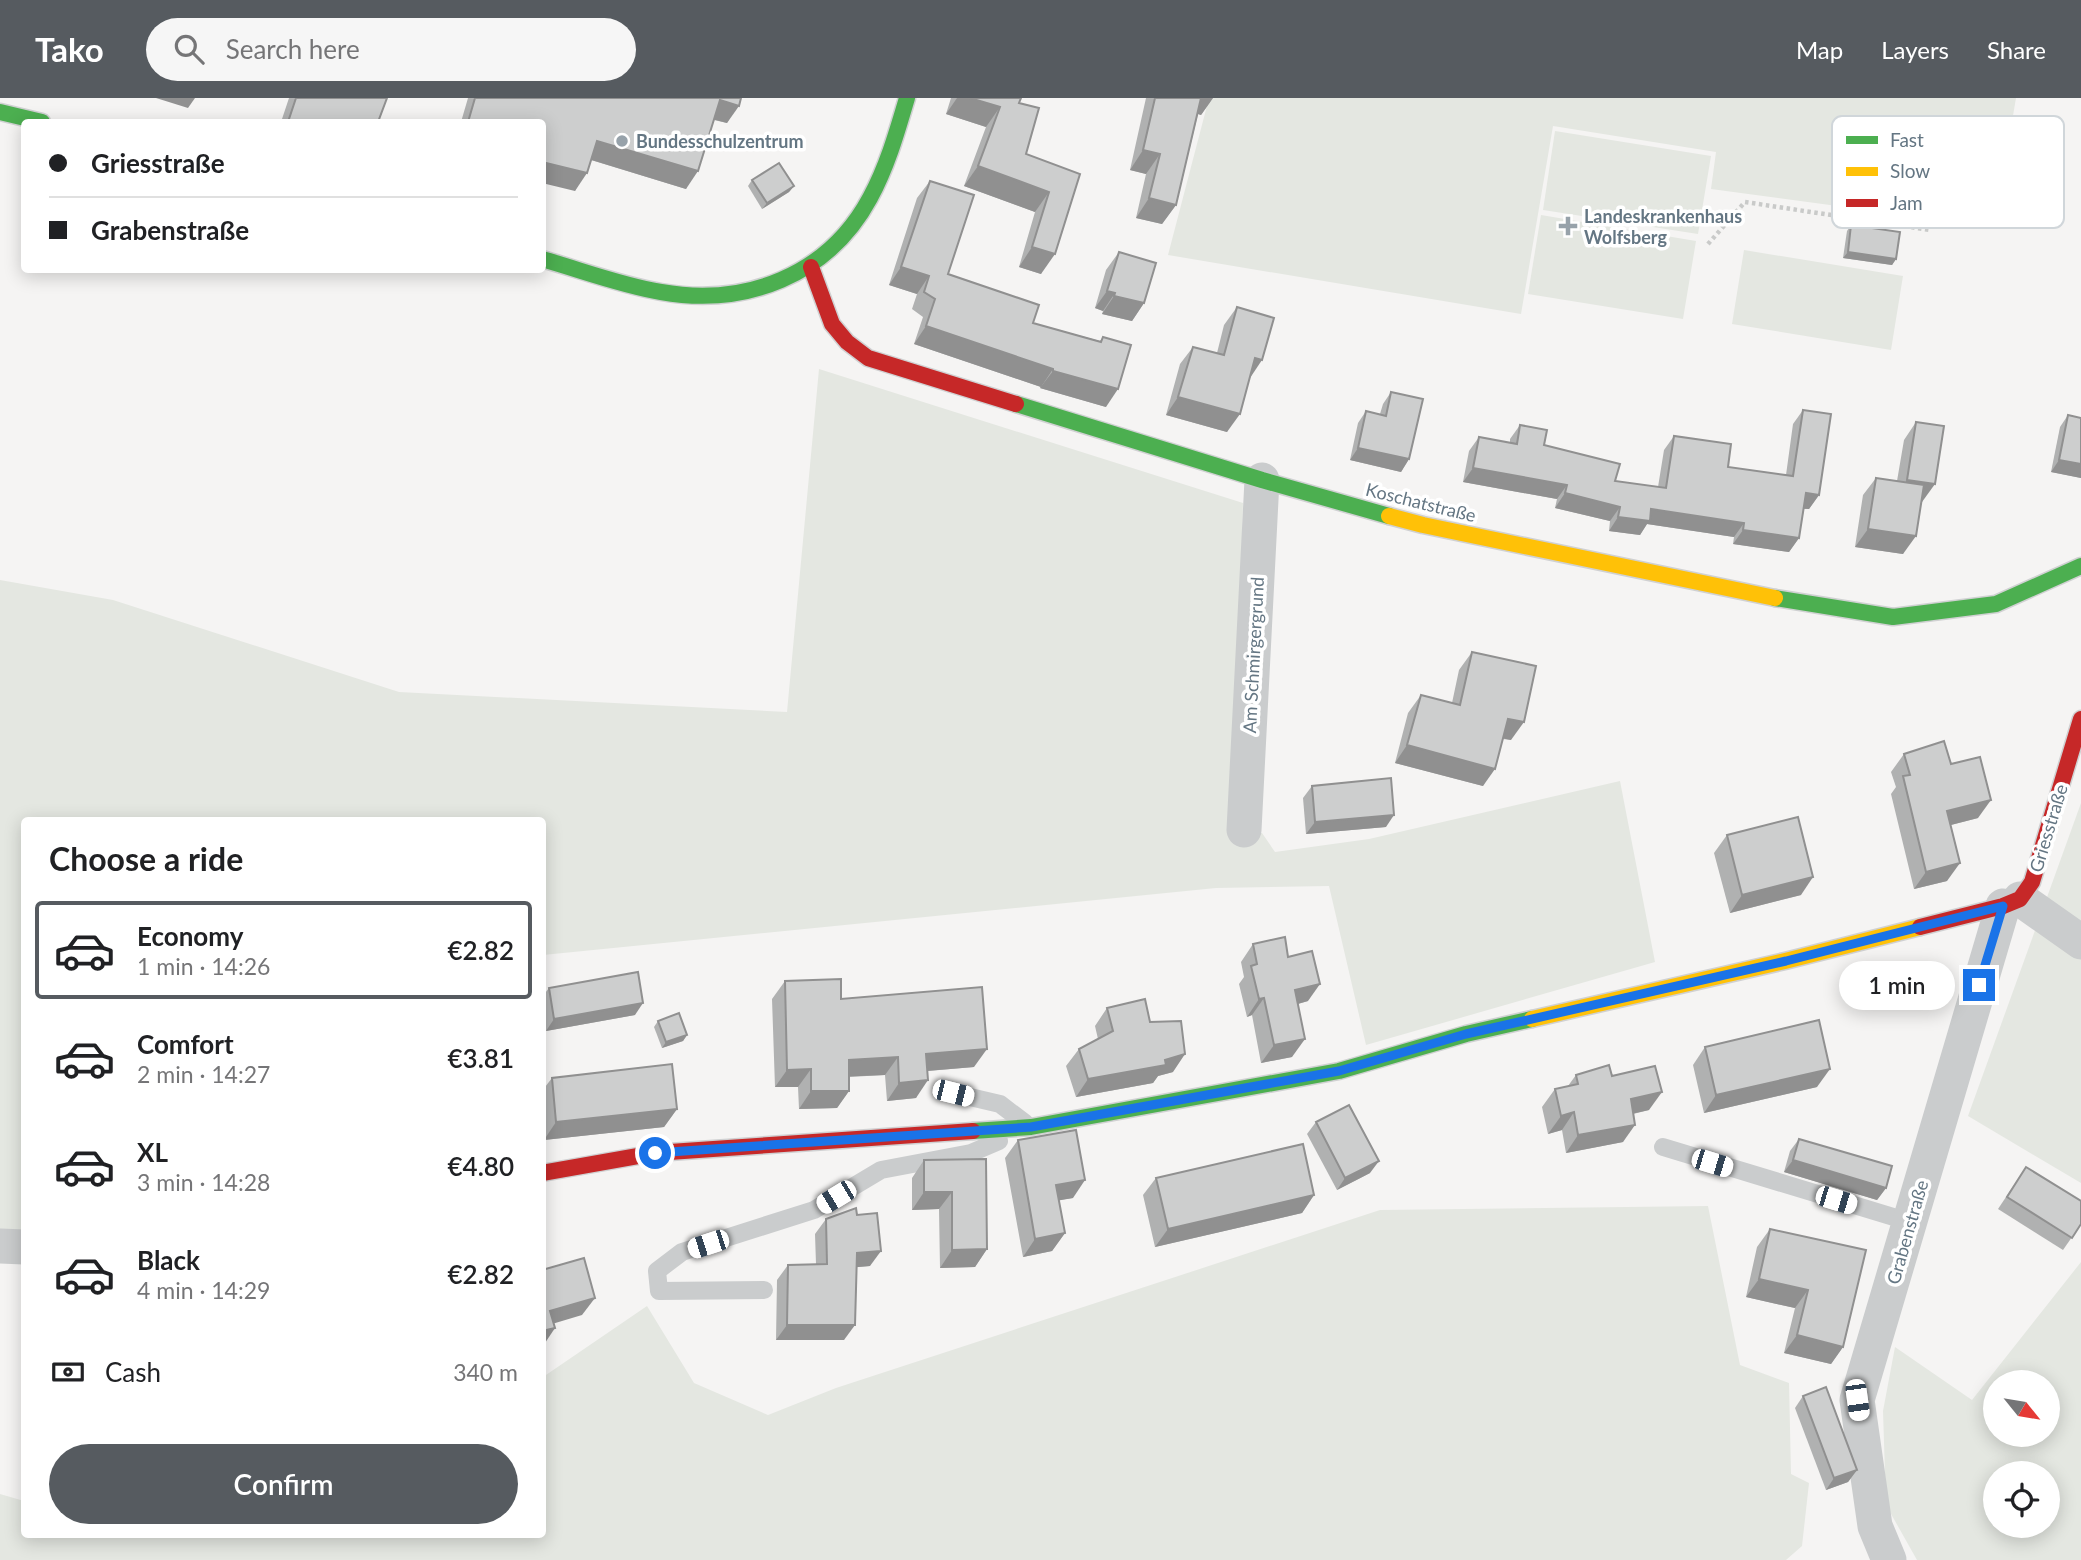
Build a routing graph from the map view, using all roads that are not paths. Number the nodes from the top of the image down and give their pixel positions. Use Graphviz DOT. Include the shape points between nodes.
graph roads {
  1 [pos="907,98"];
  2 [pos="0,112"];
  3 [pos="29,119"];
  4 [pos="546,260"];
  5 [pos="811,267"];
  6 [pos="1262,480"];
  7 [pos="2081,566"];
  8 [pos="2081,719"];
  9 [pos="1244,830"];
  10 [pos="2011,902"];
  11 [pos="2081,942"];
  12 [pos="953,1093"];
  13 [pos="1031,1127"];
  14 [pos="1663,1147"];
  15 [pos="546,1172"];
  16 [pos="1910,1222"];
  17 [pos="0,1245"];
  18 [pos="21,1247"];
  19 [pos="764,1290"];
  20 [pos="1889,1560"];
  1 -- 5 [label="street" via="880,178 862,212 842,239"];
  2 -- 3 [label="street"];
  4 -- 5 [label="street" via="662,292 706,297 745,295"];
  5 -- 6 [label="street, Koschatstraße" via="832,324 868,358"];
  6 -- 7 [label="street, Koschatstraße" via="1423,524 1753,595 1893,617 1996,604"];
  6 -- 9 [label="street, Am Schmirgergrund"];
  8 -- 10 [label="street, Griesstraße" via="2032,882"];
  10 -- 11 [label="street"];
  10 -- 13 [label="street" via="1786,961 1466,1034 1339,1071"];
  10 -- 16 [label="street, Grabenstraße"];
  12 -- 13 [label="lane" via="1000,1104"];
  13 -- 15 [label="street" via="655,1153"];
  13 -- 19 [label="lane" via="971,1153 881,1170 814,1210 682,1252 657,1271 659,1291"];
  14 -- 16 [label="lane"];
  16 -- 20 [label="street, Grabenstraße" via="1857,1400 1875,1526"];
  17 -- 18 [label="street"];
}
